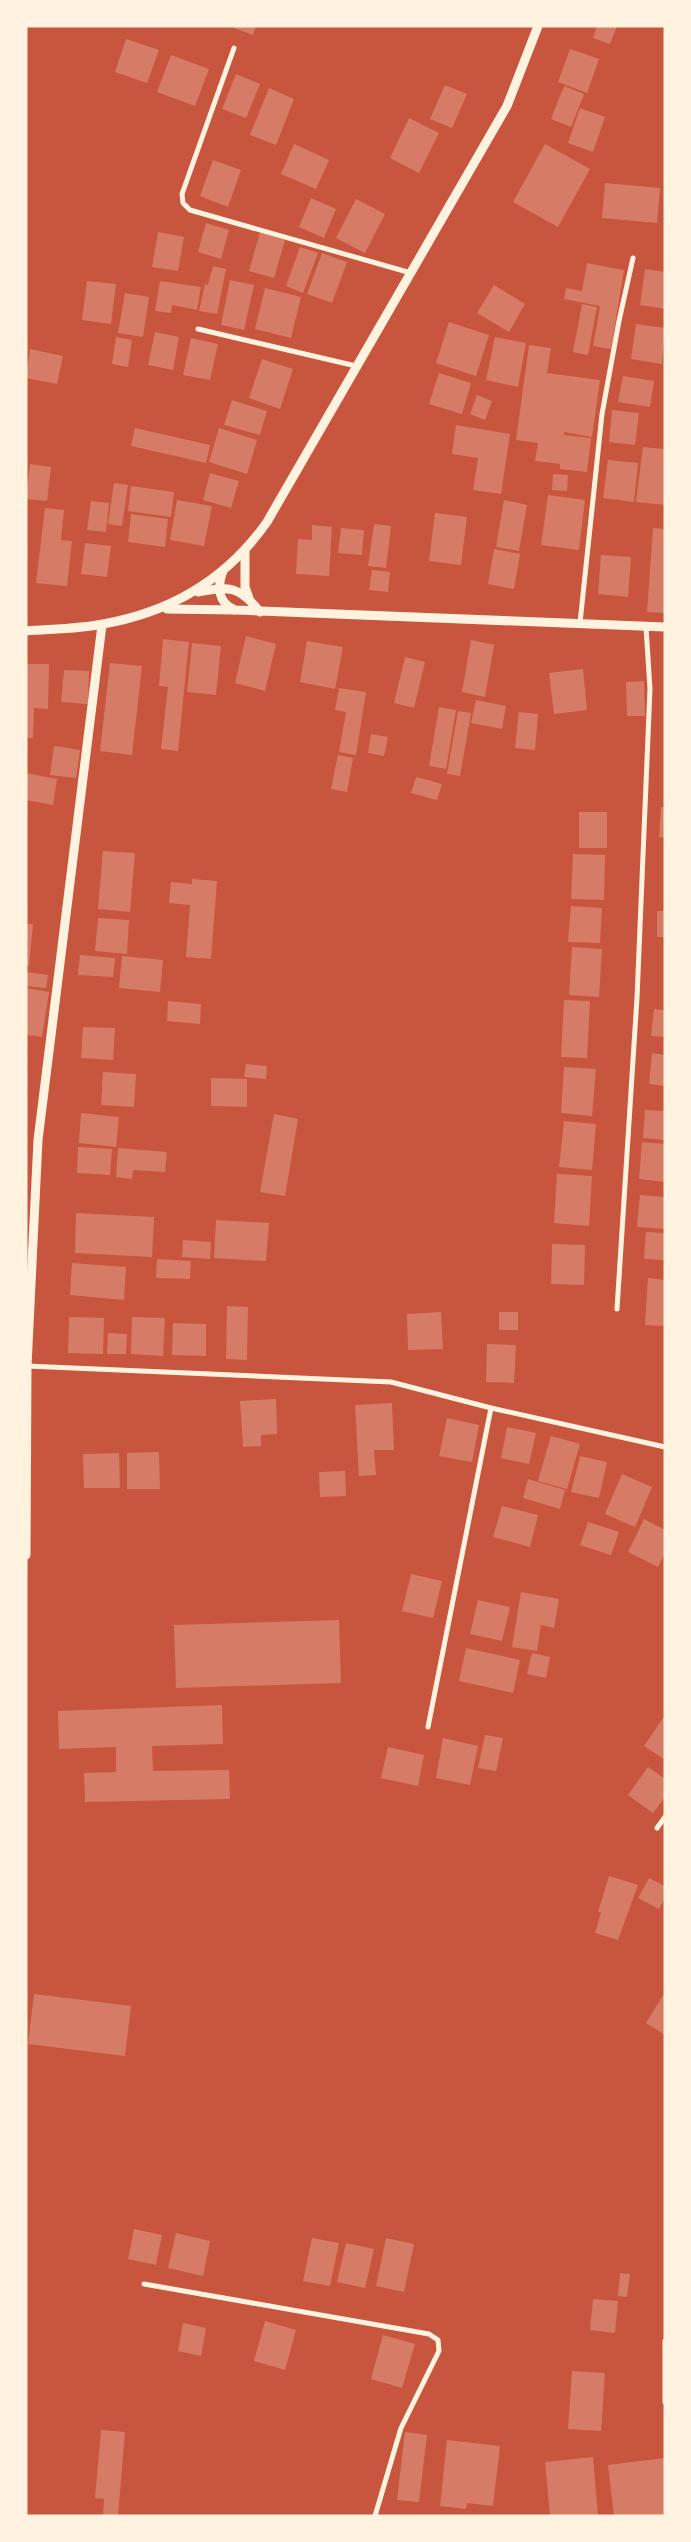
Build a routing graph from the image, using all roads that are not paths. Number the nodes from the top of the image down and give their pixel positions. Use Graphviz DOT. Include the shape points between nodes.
graph roads {
  1 [pos="538,26"];
  2 [pos="234,48"];
  3 [pos="633,258"];
  4 [pos="411,273"];
  5 [pos="198,329"];
  6 [pos="356,366"];
  7 [pos="244,550"];
  8 [pos="223,571"];
  9 [pos="219,588"];
  10 [pos="195,592"];
  11 [pos="250,600"];
  12 [pos="235,610"];
  13 [pos="152,611"];
  14 [pos="260,612"];
  15 [pos="580,623"];
  16 [pos="102,625"];
  17 [pos="646,627"];
  18 [pos="665,627"];
  19 [pos="26,630"];
  20 [pos="617,1309"];
  21 [pos="28,1366"];
  22 [pos="491,1408"];
  23 [pos="26,1422"];
  24 [pos="665,1447"];
  25 [pos="26,1550"];
  26 [pos="26,1555"];
  27 [pos="428,1727"];
  28 [pos="665,1817"];
  29 [pos="657,1828"];
  30 [pos="144,2284"];
  31 [pos="665,2342"];
  32 [pos="665,2402"];
  33 [pos="375,2516"];
  1 -- 4 [label="street" via="507,106"];
  2 -- 4 [label="street" via="182,194 183,203 190,210"];
  3 -- 15 [label="street" via="602,414"];
  4 -- 6 [label="street"];
  5 -- 6 [label="street"];
  6 -- 7 [label="street" via="267,522"];
  7 -- 8 [label="street"];
  7 -- 11 [label="street" via="245,587"];
  8 -- 9 [label="street"];
  8 -- 10 [label="street"];
  9 -- 10 [label="street"];
  9 -- 11 [label="street" via="240,591"];
  9 -- 12 [label="street" via="225,604"];
  10 -- 13 [label="street"];
  11 -- 14 [label="street"];
  12 -- 13 [label="street" via="181,608"];
  12 -- 14 [label="street"];
  13 -- 16 [label="street"];
  14 -- 15 [label="street"];
  15 -- 17 [label="street"];
  16 -- 19 [label="street"];
  16 -- 21 [label="street" via="38,1140"];
  17 -- 18 [label="street"];
  17 -- 20 [label="street" via="650,689 637,998"];
  21 -- 22 [label="street" via="391,1382"];
  21 -- 23 [label="street"];
  22 -- 24 [label="street"];
  22 -- 27 [label="street"];
  23 -- 25 [label="street"];
  25 -- 26 [label="street"];
  28 -- 29 [label="street"];
  30 -- 33 [label="street" via="429,2334 438,2340 439,2351 401,2428"];
  31 -- 32 [label="street"];
}
